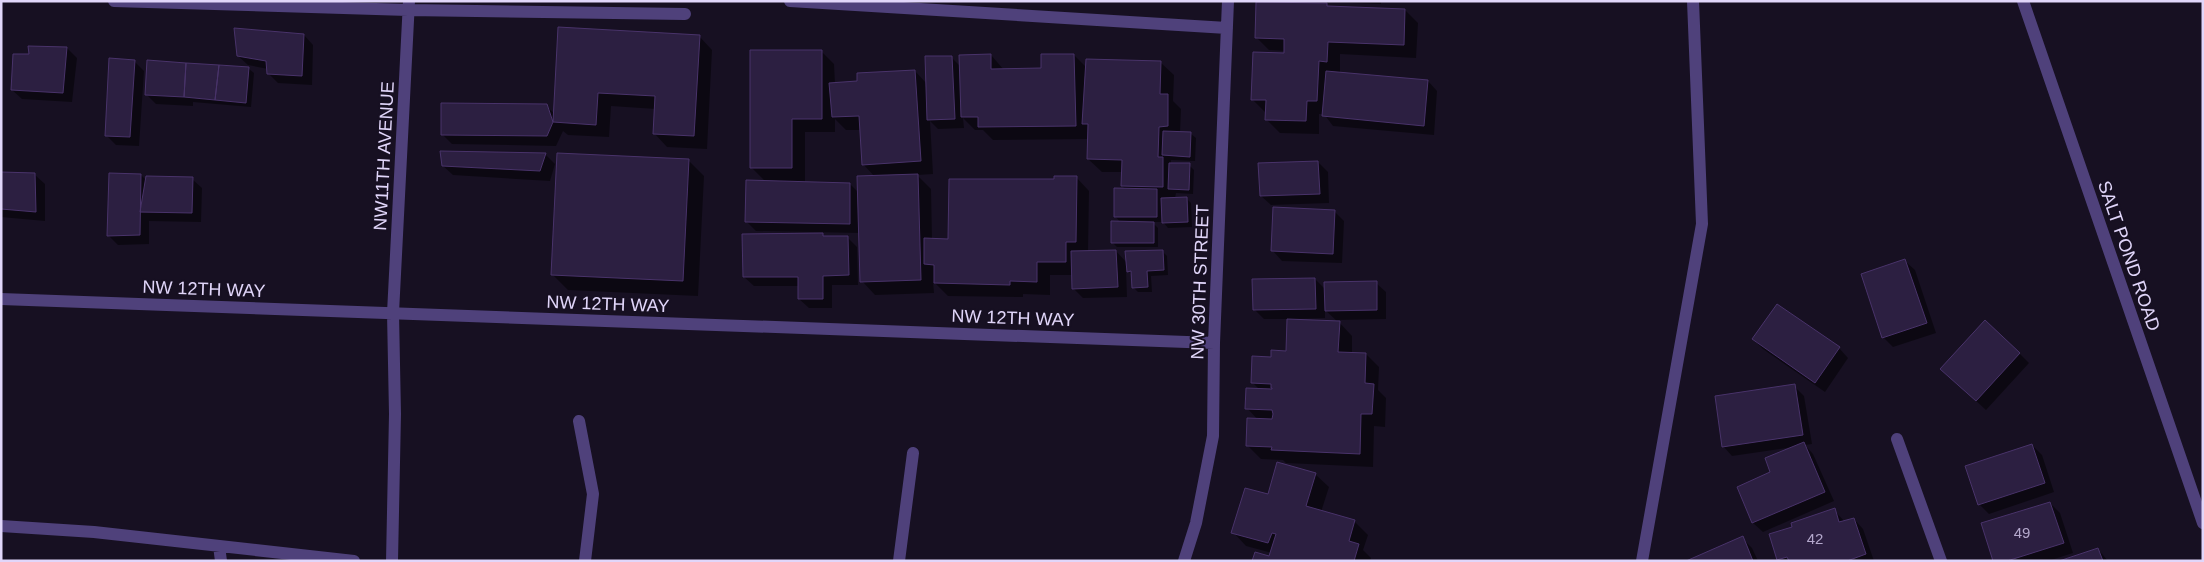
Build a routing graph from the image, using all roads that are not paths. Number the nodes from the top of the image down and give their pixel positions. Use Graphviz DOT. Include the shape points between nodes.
graph roads {
  1 [pos="114,1"];
  2 [pos="790,1"];
  3 [pos="1228,1"];
  4 [pos="1693,1"];
  5 [pos="2023,1"];
  6 [pos="409,6"];
  7 [pos="685,14"];
  8 [pos="1227,28"];
  9 [pos="1,299"];
  10 [pos="393,313"];
  11 [pos="1214,343"];
  12 [pos="579,421"];
  13 [pos="1897,439"];
  14 [pos="913,453"];
  15 [pos="2203,523"];
  16 [pos="1,526"];
  17 [pos="219,546"];
  18 [pos="221,561"];
  19 [pos="354,561"];
  20 [pos="392,561"];
  21 [pos="585,561"];
  22 [pos="899,561"];
  23 [pos="1184,561"];
  24 [pos="1642,561"];
  25 [pos="1941,561"];
  1 -- 6 [label="street"];
  2 -- 8 [label="street"];
  3 -- 8 [label="street, NW 30TH STREET"];
  4 -- 24 [label="street" via="1702,224"];
  5 -- 15 [label="street, SALT POND ROAD"];
  6 -- 7 [label="street"];
  6 -- 10 [label="street, NW11TH AVENUE"];
  8 -- 11 [label="street, NW 30TH STREET"];
  9 -- 10 [label="street, NW 12TH WAY"];
  10 -- 11 [label="street, NW 12TH WAY"];
  10 -- 20 [label="street, NW11TH AVENUE"];
  11 -- 23 [label="street, NW 30TH STREET" via="1213,436 1196,523"];
  12 -- 21 [label="street" via="593,494"];
  13 -- 25 [label="street"];
  14 -- 22 [label="street"];
  16 -- 17 [label="street" via="94,532"];
  17 -- 18 [label="street"];
  17 -- 19 [label="street"];
}
